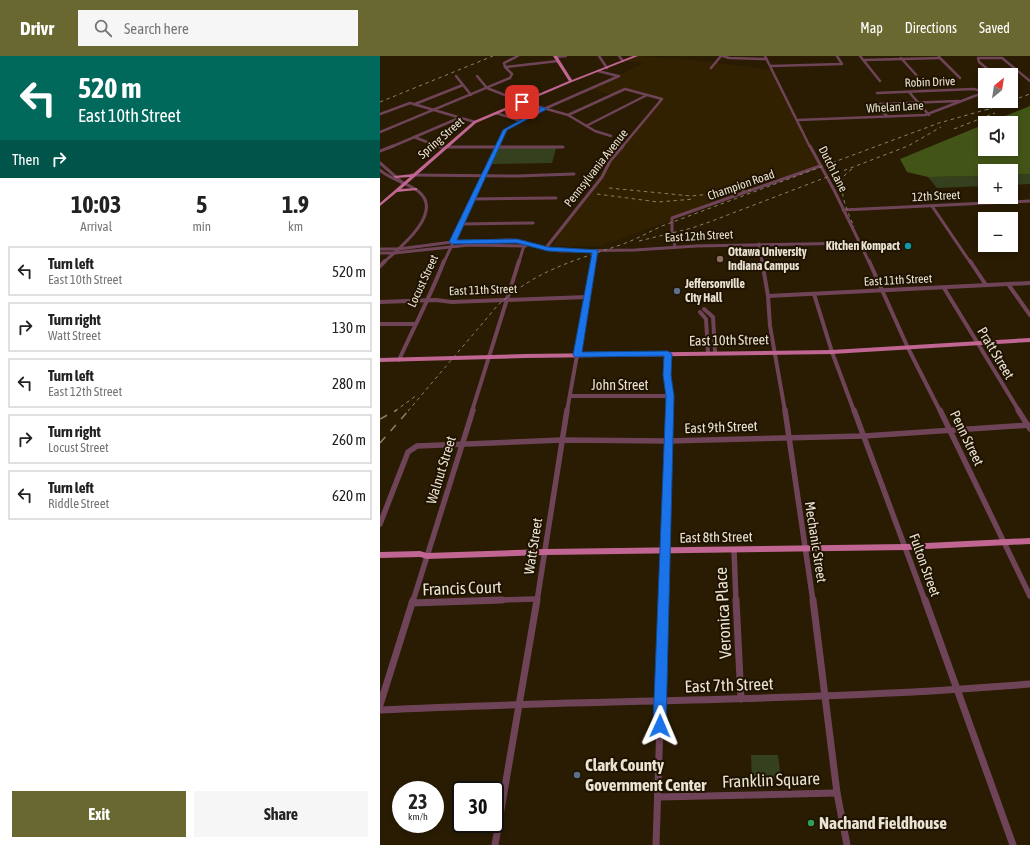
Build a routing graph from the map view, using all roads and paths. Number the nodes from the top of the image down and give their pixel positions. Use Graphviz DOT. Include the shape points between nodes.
graph roads {
  1 [pos="518,56"];
  2 [pos="566,56"];
  3 [pos="599,56"];
  4 [pos="619,56"];
  5 [pos="636,56"];
  6 [pos="837,56"];
  7 [pos="860,56"];
  8 [pos="899,56"];
  9 [pos="556,57"];
  10 [pos="721,57"];
  11 [pos="766,57"];
  12 [pos="939,57"];
  13 [pos="902,59"];
  14 [pos="864,60"];
  15 [pos="558,61"];
  16 [pos="623,61"];
  17 [pos="771,66"];
  18 [pos="505,67"];
  19 [pos="607,68"];
  20 [pos="711,68"];
  21 [pos="987,68"];
  22 [pos="1014,68"];
  23 [pos="598,71"];
  24 [pos="1018,71"];
  25 [pos="566,75"];
  26 [pos="456,76"];
  27 [pos="477,76"];
  28 [pos="918,77"];
  29 [pos="960,78"];
  30 [pos="570,81"];
  31 [pos="880,81"];
  32 [pos="1030,81"];
  33 [pos="463,85"];
  34 [pos="561,85"];
  35 [pos="487,88"];
  36 [pos="978,90"];
  37 [pos="909,92"];
  38 [pos="877,93"];
  39 [pos="471,95"];
  40 [pos="647,95"];
  41 [pos="978,96"];
  42 [pos="790,98"];
  43 [pos="786,99"];
  44 [pos="964,101"];
  45 [pos="522,102"];
  46 [pos="918,103"];
  47 [pos="415,104"];
  48 [pos="544,109"];
  49 [pos="435,110"];
  50 [pos="496,113"];
  51 [pos="380,114"];
  52 [pos="929,114"];
  53 [pos="568,115"];
  54 [pos="888,116"];
  55 [pos="459,118"];
  56 [pos="521,120"];
  57 [pos="798,120"];
  58 [pos="475,122"];
  59 [pos="586,126"];
  60 [pos="380,132"];
  61 [pos="611,136"];
  62 [pos="414,137"];
  63 [pos="446,146"];
  64 [pos="496,146"];
  65 [pos="563,147"];
  66 [pos="380,151"];
  67 [pos="380,163"];
  68 [pos="820,166"];
  69 [pos="380,170"];
  70 [pos="574,174"];
  71 [pos="413,175"];
  72 [pos="483,176"];
  73 [pos="396,177"];
  74 [pos="404,184"];
  75 [pos="415,189"];
  76 [pos="396,191"];
  77 [pos="556,198"];
  78 [pos="472,199"];
  79 [pos="1030,201"];
  80 [pos="380,205"];
  81 [pos="932,206"];
  82 [pos="843,210"];
  83 [pos="533,223"];
  84 [pos="461,224"];
  85 [pos="859,242"];
  86 [pos="452,244"];
  87 [pos="524,244"];
  88 [pos="759,244"];
  89 [pos="675,247"];
  90 [pos="543,248"];
  91 [pos="380,249"];
  92 [pos="399,249"];
  93 [pos="596,251"];
  94 [pos="380,253"];
  95 [pos="394,254"];
  96 [pos="380,266"];
  97 [pos="1030,283"];
  98 [pos="1008,284"];
  99 [pos="986,285"];
  100 [pos="944,288"];
  101 [pos="883,291"];
  102 [pos="814,294"];
  103 [pos="768,296"];
  104 [pos="587,297"];
  105 [pos="507,299"];
  106 [pos="426,301"];
  107 [pos="380,302"];
  108 [pos="1030,315"];
  109 [pos="380,324"];
  110 [pos="414,324"];
  111 [pos="1030,340"];
  112 [pos="977,344"];
  113 [pos="908,348"];
  114 [pos="708,352"];
  115 [pos="715,352"];
  116 [pos="774,352"];
  117 [pos="832,352"];
  118 [pos="668,354"];
  119 [pos="577,355"];
  120 [pos="489,357"];
  121 [pos="380,360"];
  122 [pos="399,360"];
  123 [pos="570,396"];
  124 [pos="670,396"];
  125 [pos="1029,426"];
  126 [pos="951,431"];
  127 [pos="864,436"];
  128 [pos="788,437"];
  129 [pos="562,440"];
  130 [pos="668,441"];
  131 [pos="461,445"];
  132 [pos="380,524"];
  133 [pos="1030,541"];
  134 [pos="1004,543"];
  135 [pos="906,547"];
  136 [pos="806,548"];
  137 [pos="734,550"];
  138 [pos="545,552"];
  139 [pos="666,552"];
  140 [pos="380,555"];
  141 [pos="426,556"];
  142 [pos="1030,596"];
  143 [pos="536,600"];
  144 [pos="412,603"];
  145 [pos="1030,684"];
  146 [pos="957,691"];
  147 [pos="826,696"];
  148 [pos="741,698"];
  149 [pos="660,701"];
  150 [pos="519,703"];
  151 [pos="380,705"];
  152 [pos="380,710"];
  153 [pos="837,793"];
  154 [pos="658,797"];
  155 [pos="495,845"];
  156 [pos="656,845"];
  157 [pos="847,845"];
  158 [pos="1013,845"];
  1 -- 18 [label="street" via="505,62"];
  2 -- 9 [label="street"];
  3 -- 19 [label="street"];
  4 -- 16 [label="street"];
  5 -- 16 [label="main road, Spring Street"];
  6 -- 17 [label="street" via="843,62 841,64"];
  7 -- 14 [label="street"];
  8 -- 13 [label="street"];
  9 -- 15 [label="main road"];
  10 -- 11 [label="street"];
  10 -- 20 [label="street"];
  11 -- 17 [label="street, Dutch Lane"];
  12 -- 13 [label="street"];
  12 -- 29 [label="street"];
  13 -- 14 [label="street"];
  13 -- 28 [label="street"];
  14 -- 31 [label="street"];
  15 -- 18 [label="street"];
  15 -- 25 [label="main road"];
  16 -- 19 [label="main road, Spring Street"];
  17 -- 43 [label="street, Dutch Lane"];
  18 -- 35 [label="street" via="512,74 510,78"];
  19 -- 23 [label="main road, Spring Street"];
  21 -- 22 [label="street" via="977,58 1002,58"];
  23 -- 30 [label="main road, Spring Street"];
  23 -- 48 [label="street, Locust Street" via="619,76"];
  24 -- 32 [label="street"];
  25 -- 30 [label="main road"];
  25 -- 34 [label="main road"];
  26 -- 33 [label="street"];
  27 -- 35 [label="street"];
  30 -- 34 [label="main road, Spring Street"];
  33 -- 39 [label="street"];
  33 -- 47 [label="street"];
  34 -- 45 [label="main road, Spring Street"];
  35 -- 39 [label="street"];
  35 -- 45 [label="street"];
  36 -- 37 [label="street, Robin Drive"];
  37 -- 38 [label="street, Robin Drive"];
  37 -- 46 [label="street"];
  39 -- 49 [label="street"];
  40 -- 53 [label="street" via="625,89"];
  40 -- 59 [label="street"];
  40 -- 90 [label="street, Pennsylvania Avenue" via="662,99 614,155 602,176"];
  41 -- 44 [label="street, Whelan Lane"];
  42 -- 43 [label="street"];
  43 -- 57 [label="street, Dutch Lane"];
  44 -- 46 [label="street"];
  44 -- 52 [label="street, Whelan Lane"];
  45 -- 48 [label="street"];
  45 -- 50 [label="main road, Spring Street"];
  46 -- 52 [label="street"];
  46 -- 54 [label="street" via="878,106"];
  47 -- 49 [label="street"];
  47 -- 51 [label="street" via="407,103"];
  48 -- 53 [label="street"];
  48 -- 56 [label="street, Locust Street"];
  49 -- 55 [label="street"];
  49 -- 60 [label="street"];
  50 -- 56 [label="street"];
  50 -- 58 [label="main road, Spring Street"];
  52 -- 54 [label="street, Whelan Lane"];
  53 -- 59 [label="street"];
  54 -- 57 [label="street, Whelan Lane"];
  55 -- 58 [label="street"];
  55 -- 62 [label="street"];
  56 -- 64 [label="street, Locust Street" via="505,130"];
  57 -- 68 [label="street, Dutch Lane"];
  58 -- 63 [label="main road, Spring Street"];
  59 -- 61 [label="street"];
  62 -- 63 [label="street"];
  62 -- 66 [label="street"];
  63 -- 64 [label="street"];
  63 -- 71 [label="main road, Spring Street"];
  64 -- 65 [label="street"];
  64 -- 72 [label="street, Locust Street"];
  67 -- 73 [label="street"];
  68 -- 82 [label="street, Dutch Lane"];
  68 -- 89 [label="street, Champion Road" via="672,218"];
  69 -- 74 [label="street" via="398,183"];
  70 -- 72 [label="street"];
  71 -- 72 [label="street"];
  71 -- 73 [label="main road"];
  71 -- 74 [label="main road, Spring Street"];
  72 -- 78 [label="street, Locust Street"];
  73 -- 74 [label="street"];
  74 -- 75 [label="street"];
  74 -- 76 [label="main road, Spring Street"];
  75 -- 76 [label="main road"];
  75 -- 92 [label="street" via="427,201 426,213 419,227"];
  76 -- 80 [label="main road, Spring Street"];
  77 -- 78 [label="street"];
  78 -- 84 [label="street, Locust Street"];
  79 -- 81 [label="street, 12th Street"];
  81 -- 82 [label="street, 12th Street"];
  81 -- 99 [label="street"];
  82 -- 85 [label="street, Dutch Lane"];
  83 -- 84 [label="street"];
  84 -- 86 [label="street, Locust Street"];
  85 -- 88 [label="street, East 12th Street"];
  85 -- 101 [label="street, Dutch Lane"];
  86 -- 87 [label="street, East 12th Street"];
  86 -- 92 [label="street, East 12th Street"];
  86 -- 95 [label="street, East 12th Street"];
  86 -- 106 [label="street, Locust Street"];
  87 -- 90 [label="street, East 12th Street"];
  87 -- 105 [label="street, Walnut Street"];
  88 -- 89 [label="street, East 12th Street"];
  88 -- 103 [label="street, Mechanic Street"];
  89 -- 93 [label="street, East 12th Street"];
  90 -- 93 [label="street, East 12th Street" via="560,251"];
  91 -- 92 [label="street, East 12th Street"];
  92 -- 95 [label="street"];
  93 -- 104 [label="street, Watt Street"];
  94 -- 95 [label="street, East 12th Street"];
  95 -- 96 [label="street"];
  97 -- 98 [label="street, East 11th Street"];
  98 -- 99 [label="street, East 11th Street"];
  98 -- 108 [label="street"];
  99 -- 100 [label="street, East 11th Street"];
  100 -- 101 [label="street, East 11th Street"];
  100 -- 112 [label="street, Pratt Street"];
  101 -- 102 [label="street, East 11th Street"];
  101 -- 113 [label="street, Penn Street"];
  102 -- 103 [label="street, East 11th Street"];
  102 -- 117 [label="street, Fulton Street"];
  103 -- 116 [label="street, Mechanic Street"];
  104 -- 105 [label="street, East 11th Street"];
  104 -- 119 [label="street, Watt Street"];
  105 -- 106 [label="street, East 11th Street"];
  105 -- 120 [label="street, Walnut Street"];
  106 -- 107 [label="street, East 11th Street"];
  106 -- 110 [label="street, Locust Street"];
  109 -- 110 [label="street"];
  110 -- 122 [label="street, Locust Street"];
  111 -- 112 [label="main road, East 10th Street"];
  112 -- 113 [label="main road, East 10th Street"];
  112 -- 125 [label="street, Pratt Street"];
  113 -- 117 [label="main road, East 10th Street"];
  113 -- 126 [label="street, Penn Street"];
  114 -- 115 [label="main road, East 10th Street"];
  114 -- 115 [label="street" via="706,319 702,310 712,315 714,320"];
  114 -- 118 [label="main road, East 10th Street"];
  115 -- 116 [label="main road, East 10th Street"];
  116 -- 117 [label="main road, East 10th Street"];
  116 -- 128 [label="street, Mechanic Street" via="783,394"];
  117 -- 127 [label="street, Fulton Street"];
  118 -- 119 [label="main road, East 10th Street"];
  118 -- 124 [label="street"];
  119 -- 120 [label="main road, East 10th Street"];
  119 -- 123 [label="street, Watt Street"];
  120 -- 122 [label="main road, East 10th Street"];
  120 -- 131 [label="street, Walnut Street"];
  121 -- 122 [label="main road, East 10th Street"];
  123 -- 124 [label="street, John Street"];
  123 -- 129 [label="street, Watt Street"];
  124 -- 130 [label="street"];
  125 -- 126 [label="street, East 9th Street"];
  126 -- 127 [label="street, East 9th Street"];
  126 -- 134 [label="street, Penn Street"];
  127 -- 128 [label="street, East 9th Street"];
  127 -- 135 [label="street, Fulton Street"];
  128 -- 130 [label="street, East 9th Street"];
  128 -- 136 [label="street, Mechanic Street"];
  129 -- 130 [label="street, East 9th Street"];
  129 -- 131 [label="street, East 9th Street"];
  129 -- 138 [label="street, Watt Street"];
  130 -- 139 [label="street"];
  131 -- 132 [label="street, East 9th Street" via="423,445 408,452"];
  131 -- 141 [label="street, Walnut Street"];
  133 -- 134 [label="main road, East 8th Street"];
  134 -- 135 [label="main road, East 8th Street"];
  134 -- 142 [label="street, Penn Street"];
  135 -- 136 [label="main road, East 8th Street"];
  135 -- 146 [label="street, Fulton Street"];
  136 -- 137 [label="main road, East 8th Street"];
  136 -- 147 [label="street, Mechanic Street"];
  137 -- 139 [label="main road, East 8th Street"];
  137 -- 148 [label="street, Veronica Place"];
  138 -- 139 [label="main road, East 8th Street"];
  138 -- 141 [label="main road, East 8th Street"];
  138 -- 143 [label="street, Watt Street"];
  139 -- 149 [label="street"];
  140 -- 141 [label="main road, East 8th Street"];
  141 -- 144 [label="street, Walnut Street"];
  143 -- 144 [label="street, Francis Court"];
  143 -- 150 [label="street, Watt Street"];
  144 -- 151 [label="street, Walnut Street"];
  145 -- 146 [label="street, East 7th Street"];
  146 -- 147 [label="street, East 7th Street"];
  146 -- 158 [label="street, Fulton Street"];
  147 -- 148 [label="street, East 7th Street"];
  147 -- 153 [label="street, Mechanic Street"];
  148 -- 149 [label="street, East 7th Street"];
  149 -- 150 [label="street, East 7th Street"];
  149 -- 154 [label="street"];
  150 -- 152 [label="street, East 7th Street"];
  150 -- 155 [label="street, Watt Street"];
  153 -- 154 [label="street, Franklin Square"];
  153 -- 157 [label="street, Mechanic Street"];
  154 -- 156 [label="street"];
}
